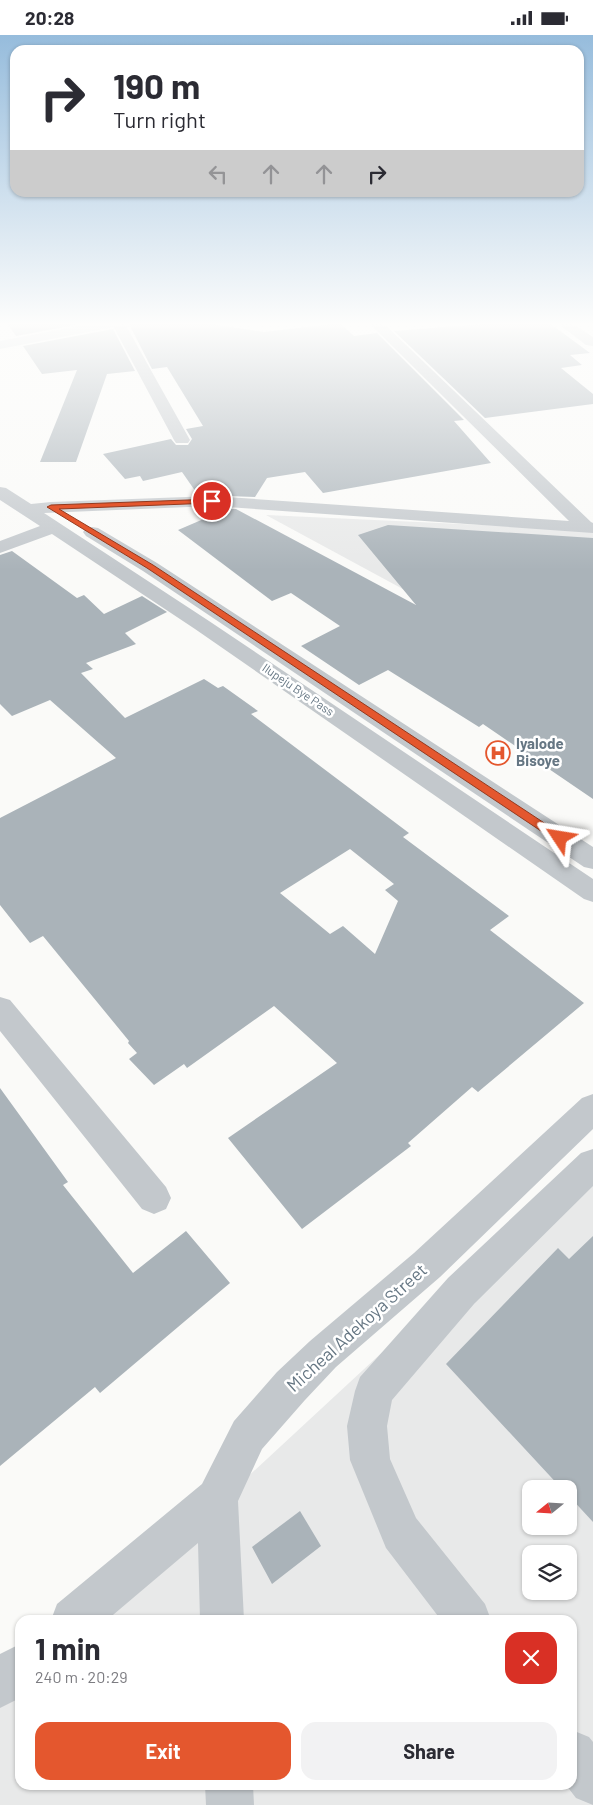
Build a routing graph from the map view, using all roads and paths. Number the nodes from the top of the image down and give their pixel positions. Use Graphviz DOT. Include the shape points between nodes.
graph roads {
  1 [pos="162,405"];
  2 [pos="461,405"];
  3 [pos="182,440"];
  4 [pos="0,475"];
  5 [pos="0,492"];
  6 [pos="53,517"];
  7 [pos="589,527"];
  8 [pos="0,547"];
  9 [pos="593,860"];
  10 [pos="593,892"];
  11 [pos="0,1009"];
  12 [pos="593,1108"];
  13 [pos="593,1164"];
  14 [pos="154,1198"];
  15 [pos="217,1499"];
  16 [pos="79,1615"];
  17 [pos="222,1615"];
  18 [pos="465,1615"];
  19 [pos="15,1672"];
  20 [pos="0,1685"];
  21 [pos="577,1760"];
  22 [pos="593,1781"];
  23 [pos="229,1790"];
  24 [pos="230,1805"];
  1 -- 3 [label="street"];
  2 -- 7 [label="street"];
  4 -- 6 [label="street, Ilupeju Bye Pass"];
  5 -- 6 [label="street, Ilupeju Bye Pass" via="28,510"];
  6 -- 7 [label="street" via="221,501"];
  6 -- 8 [label="street"];
  6 -- 9 [label="street, Ilupeju Bye Pass" via="150,567"];
  6 -- 10 [label="street, Ilupeju Bye Pass" via="202,625"];
  11 -- 14 [label="street"];
  12 -- 15 [label="street, Micheal Adekoya Street" via="427,1265 323,1354 291,1386 248,1435"];
  13 -- 18 [label="street" via="461,1291 374,1391 368,1426 370,1460 401,1533"];
  15 -- 16 [label="street, Micheal Adekoya Street"];
  15 -- 17 [label="street"];
  19 -- 20 [label="street"];
  21 -- 22 [label="street"];
  23 -- 24 [label="street"];
}
